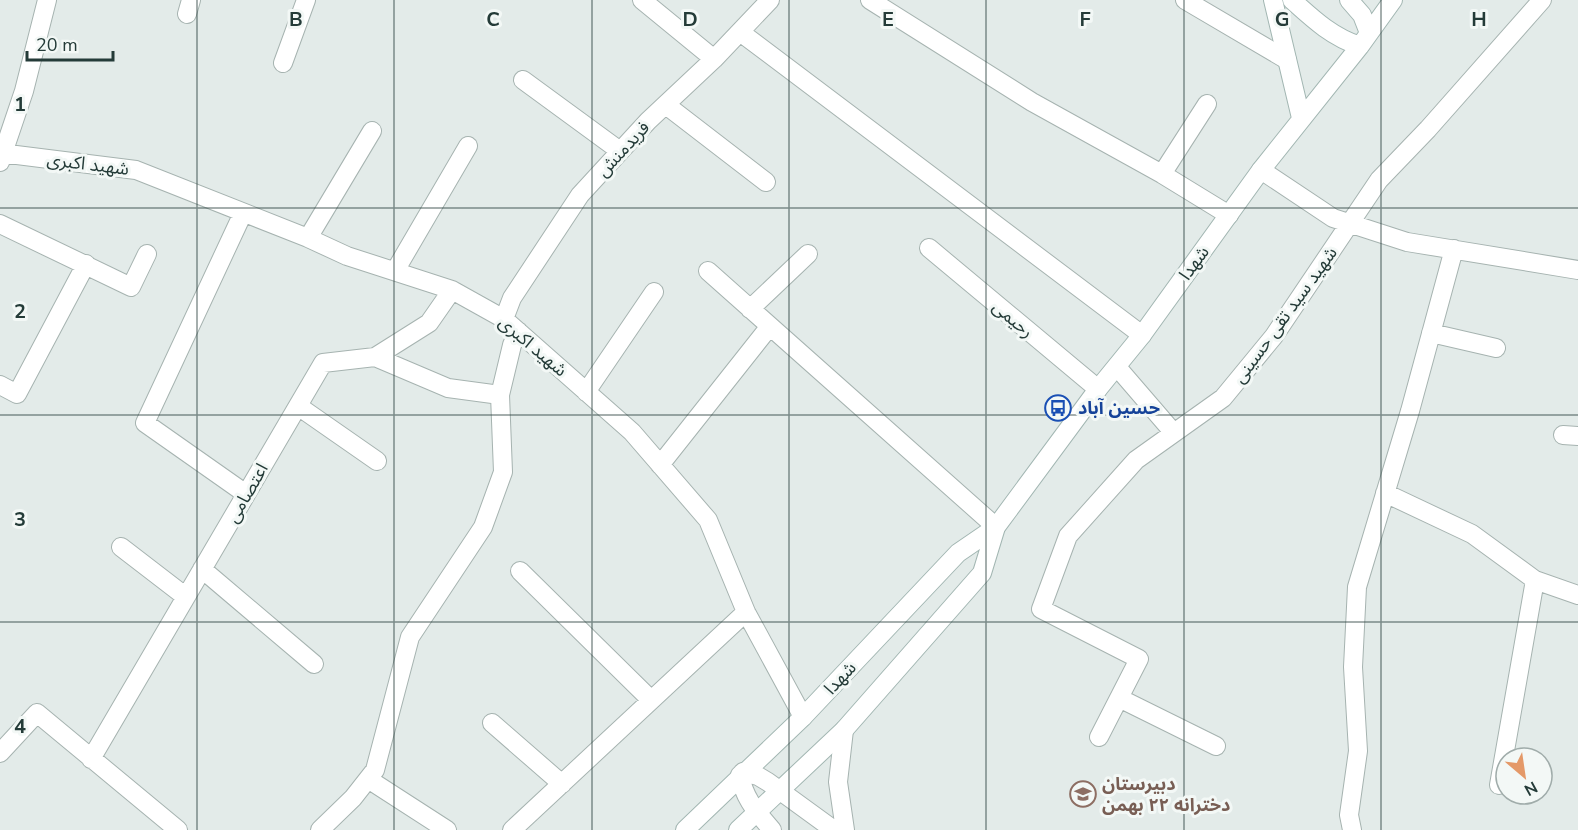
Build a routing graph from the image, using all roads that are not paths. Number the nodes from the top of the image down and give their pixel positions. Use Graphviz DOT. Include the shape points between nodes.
graph roads {
  1 [pos="47,0"];
  2 [pos="306,0"];
  3 [pos="642,0"];
  4 [pos="770,0"];
  5 [pos="870,0"];
  6 [pos="1185,0"];
  7 [pos="1274,0"];
  8 [pos="1292,0"];
  9 [pos="1349,0"];
  10 [pos="1393,0"];
  11 [pos="1542,0"];
  12 [pos="740,32"];
  13 [pos="1365,39"];
  14 [pos="714,59"];
  15 [pos="1287,60"];
  16 [pos="283,63"];
  17 [pos="524,80"];
  18 [pos="1207,104"];
  19 [pos="666,105"];
  20 [pos="1301,118"];
  21 [pos="372,131"];
  22 [pos="468,146"];
  23 [pos="620,151"];
  24 [pos="1,156"];
  25 [pos="1261,170"];
  26 [pos="1162,174"];
  27 [pos="766,182"];
  28 [pos="243,213"];
  29 [pos="1229,215"];
  30 [pos="0,224"];
  31 [pos="1351,224"];
  32 [pos="308,238"];
  33 [pos="929,248"];
  34 [pos="1455,249"];
  35 [pos="147,254"];
  36 [pos="808,254"];
  37 [pos="86,264"];
  38 [pos="1578,270"];
  39 [pos="395,271"];
  40 [pos="708,271"];
  41 [pos="452,290"];
  42 [pos="654,292"];
  43 [pos="750,309"];
  44 [pos="504,319"];
  45 [pos="770,326"];
  46 [pos="518,331"];
  47 [pos="1431,333"];
  48 [pos="1142,334"];
  49 [pos="1496,348"];
  50 [pos="375,357"];
  51 [pos="1117,367"];
  52 [pos="0,385"];
  53 [pos="1098,389"];
  54 [pos="586,392"];
  55 [pos="500,395"];
  56 [pos="298,406"];
  57 [pos="1173,432"];
  58 [pos="377,461"];
  59 [pos="660,465"];
  60 [pos="1385,493"];
  61 [pos="246,494"];
  62 [pos="996,527"];
  63 [pos="121,547"];
  64 [pos="202,569"];
  65 [pos="520,571"];
  66 [pos="1535,580"];
  67 [pos="1578,595"];
  68 [pos="186,597"];
  69 [pos="746,612"];
  70 [pos="314,664"];
  71 [pos="1119,698"];
  72 [pos="651,700"];
  73 [pos="803,717"];
  74 [pos="492,723"];
  75 [pos="844,730"];
  76 [pos="1099,737"];
  77 [pos="1216,746"];
  78 [pos="1506,746"];
  79 [pos="0,753"];
  80 [pos="91,759"];
  81 [pos="742,774"];
  82 [pos="368,778"];
  83 [pos="562,784"];
  84 [pos="780,792"];
  85 [pos="757,813"];
  86 [pos="178,830"];
  87 [pos="320,830"];
  88 [pos="447,830"];
  89 [pos="513,830"];
  90 [pos="684,830"];
  91 [pos="738,830"];
  92 [pos="772,830"];
  93 [pos="834,830"];
  94 [pos="846,830"];
  95 [pos="1352,830"];
  1 -- 24 [label="street" via="24,91"];
  2 -- 16 [label="street"];
  3 -- 14 [label="street"];
  4 -- 12 [label="street, فریدمنش"];
  5 -- 26 [label="street" via="1032,102"];
  6 -- 15 [label="street"];
  7 -- 15 [label="street"];
  8 -- 13 [label="street" via="1343,40"];
  9 -- 13 [label="street" via="1362,15"];
  10 -- 13 [label="street, شهدا"];
  11 -- 31 [label="street, شهید سید تقی حسینی" via="1379,180"];
  12 -- 14 [label="street, فریدمنش"];
  12 -- 48 [label="street"];
  13 -- 20 [label="street, شهدا"];
  14 -- 19 [label="street, فریدمنش"];
  15 -- 20 [label="street"];
  17 -- 23 [label="street"];
  18 -- 26 [label="street"];
  19 -- 23 [label="street, فریدمنش"];
  19 -- 27 [label="street"];
  20 -- 25 [label="street, شهدا"];
  21 -- 32 [label="street"];
  22 -- 39 [label="street"];
  23 -- 44 [label="street, فریدمنش" via="580,195 512,298"];
  24 -- 28 [label="street, شهید اکبری" via="136,170"];
  25 -- 29 [label="street, شهدا"];
  25 -- 31 [label="street" via="1333,218"];
  26 -- 29 [label="street"];
  28 -- 32 [label="street, شهید اکبری"];
  28 -- 61 [label="street" via="145,423"];
  29 -- 48 [label="street, شهدا"];
  30 -- 37 [label="street"];
  31 -- 34 [label="street" via="1407,242"];
  31 -- 57 [label="street, شهید سید تقی حسینی" via="1274,336 1223,398"];
  32 -- 39 [label="street, شهید اکبری"];
  33 -- 53 [label="street, رحیمی"];
  34 -- 38 [label="street"];
  34 -- 47 [label="street"];
  35 -- 37 [label="street" via="130,286"];
  36 -- 43 [label="street"];
  37 -- 52 [label="street" via="17,394"];
  39 -- 41 [label="street, شهید اکبری"];
  40 -- 43 [label="street"];
  41 -- 44 [label="street, شهید اکبری"];
  41 -- 50 [label="street, اعتصامی" via="429,323"];
  42 -- 54 [label="street"];
  43 -- 45 [label="street"];
  44 -- 46 [label="street, شهید اکبری"];
  45 -- 59 [label="street"];
  45 -- 62 [label="street"];
  46 -- 54 [label="street, شهید اکبری"];
  46 -- 55 [label="street"];
  47 -- 49 [label="street"];
  47 -- 60 [label="street"];
  48 -- 51 [label="street, شهدا"];
  50 -- 55 [label="street" via="448,388"];
  50 -- 56 [label="street, اعتصامی" via="323,363"];
  51 -- 53 [label="street, شهدا"];
  51 -- 57 [label="street"];
  53 -- 62 [label="street, شهدا"];
  54 -- 59 [label="street, شهید اکبری" via="632,432"];
  55 -- 82 [label="street" via="503,472 483,527 411,637 375,770"];
  56 -- 58 [label="street"];
  56 -- 61 [label="street, اعتصامی"];
  57 -- 71 [label="street, شهید سید تقی حسینی" via="1136,460 1068,536 1041,609 1139,658"];
  59 -- 69 [label="street, شهید اکبری" via="708,520"];
  60 -- 66 [label="street" via="1472,534"];
  60 -- 95 [label="street" via="1358,587 1353,667 1358,751 1349,815"];
  61 -- 64 [label="street, اعتصامی"];
  62 -- 73 [label="street, شهدا" via="958,553"];
  62 -- 75 [label="street, شهدا" via="982,573"];
  63 -- 68 [label="street"];
  64 -- 68 [label="street, اعتصامی"];
  64 -- 70 [label="street"];
  65 -- 72 [label="street"];
  66 -- 67 [label="street"];
  66 -- 78 [label="street"];
  68 -- 80 [label="street, اعتصامی"];
  69 -- 72 [label="street"];
  69 -- 73 [label="street, شهید اکبری"];
  71 -- 76 [label="street, شهید سید تقی حسینی"];
  71 -- 77 [label="street"];
  72 -- 83 [label="street"];
  73 -- 81 [label="street, شهدا"];
  74 -- 83 [label="street"];
  75 -- 84 [label="street, شهدا"];
  75 -- 94 [label="street" via="838,782"];
  79 -- 80 [label="street" via="37,712"];
  80 -- 86 [label="street"];
  81 -- 84 [label="street" via="758,776"];
  81 -- 85 [label="street" via="743,789"];
  81 -- 90 [label="street, شهدا"];
  82 -- 87 [label="street"];
  82 -- 88 [label="street"];
  83 -- 89 [label="street"];
  84 -- 85 [label="street, شهدا"];
  84 -- 93 [label="street"];
  85 -- 91 [label="street, شهدا"];
  85 -- 92 [label="street"];
}
